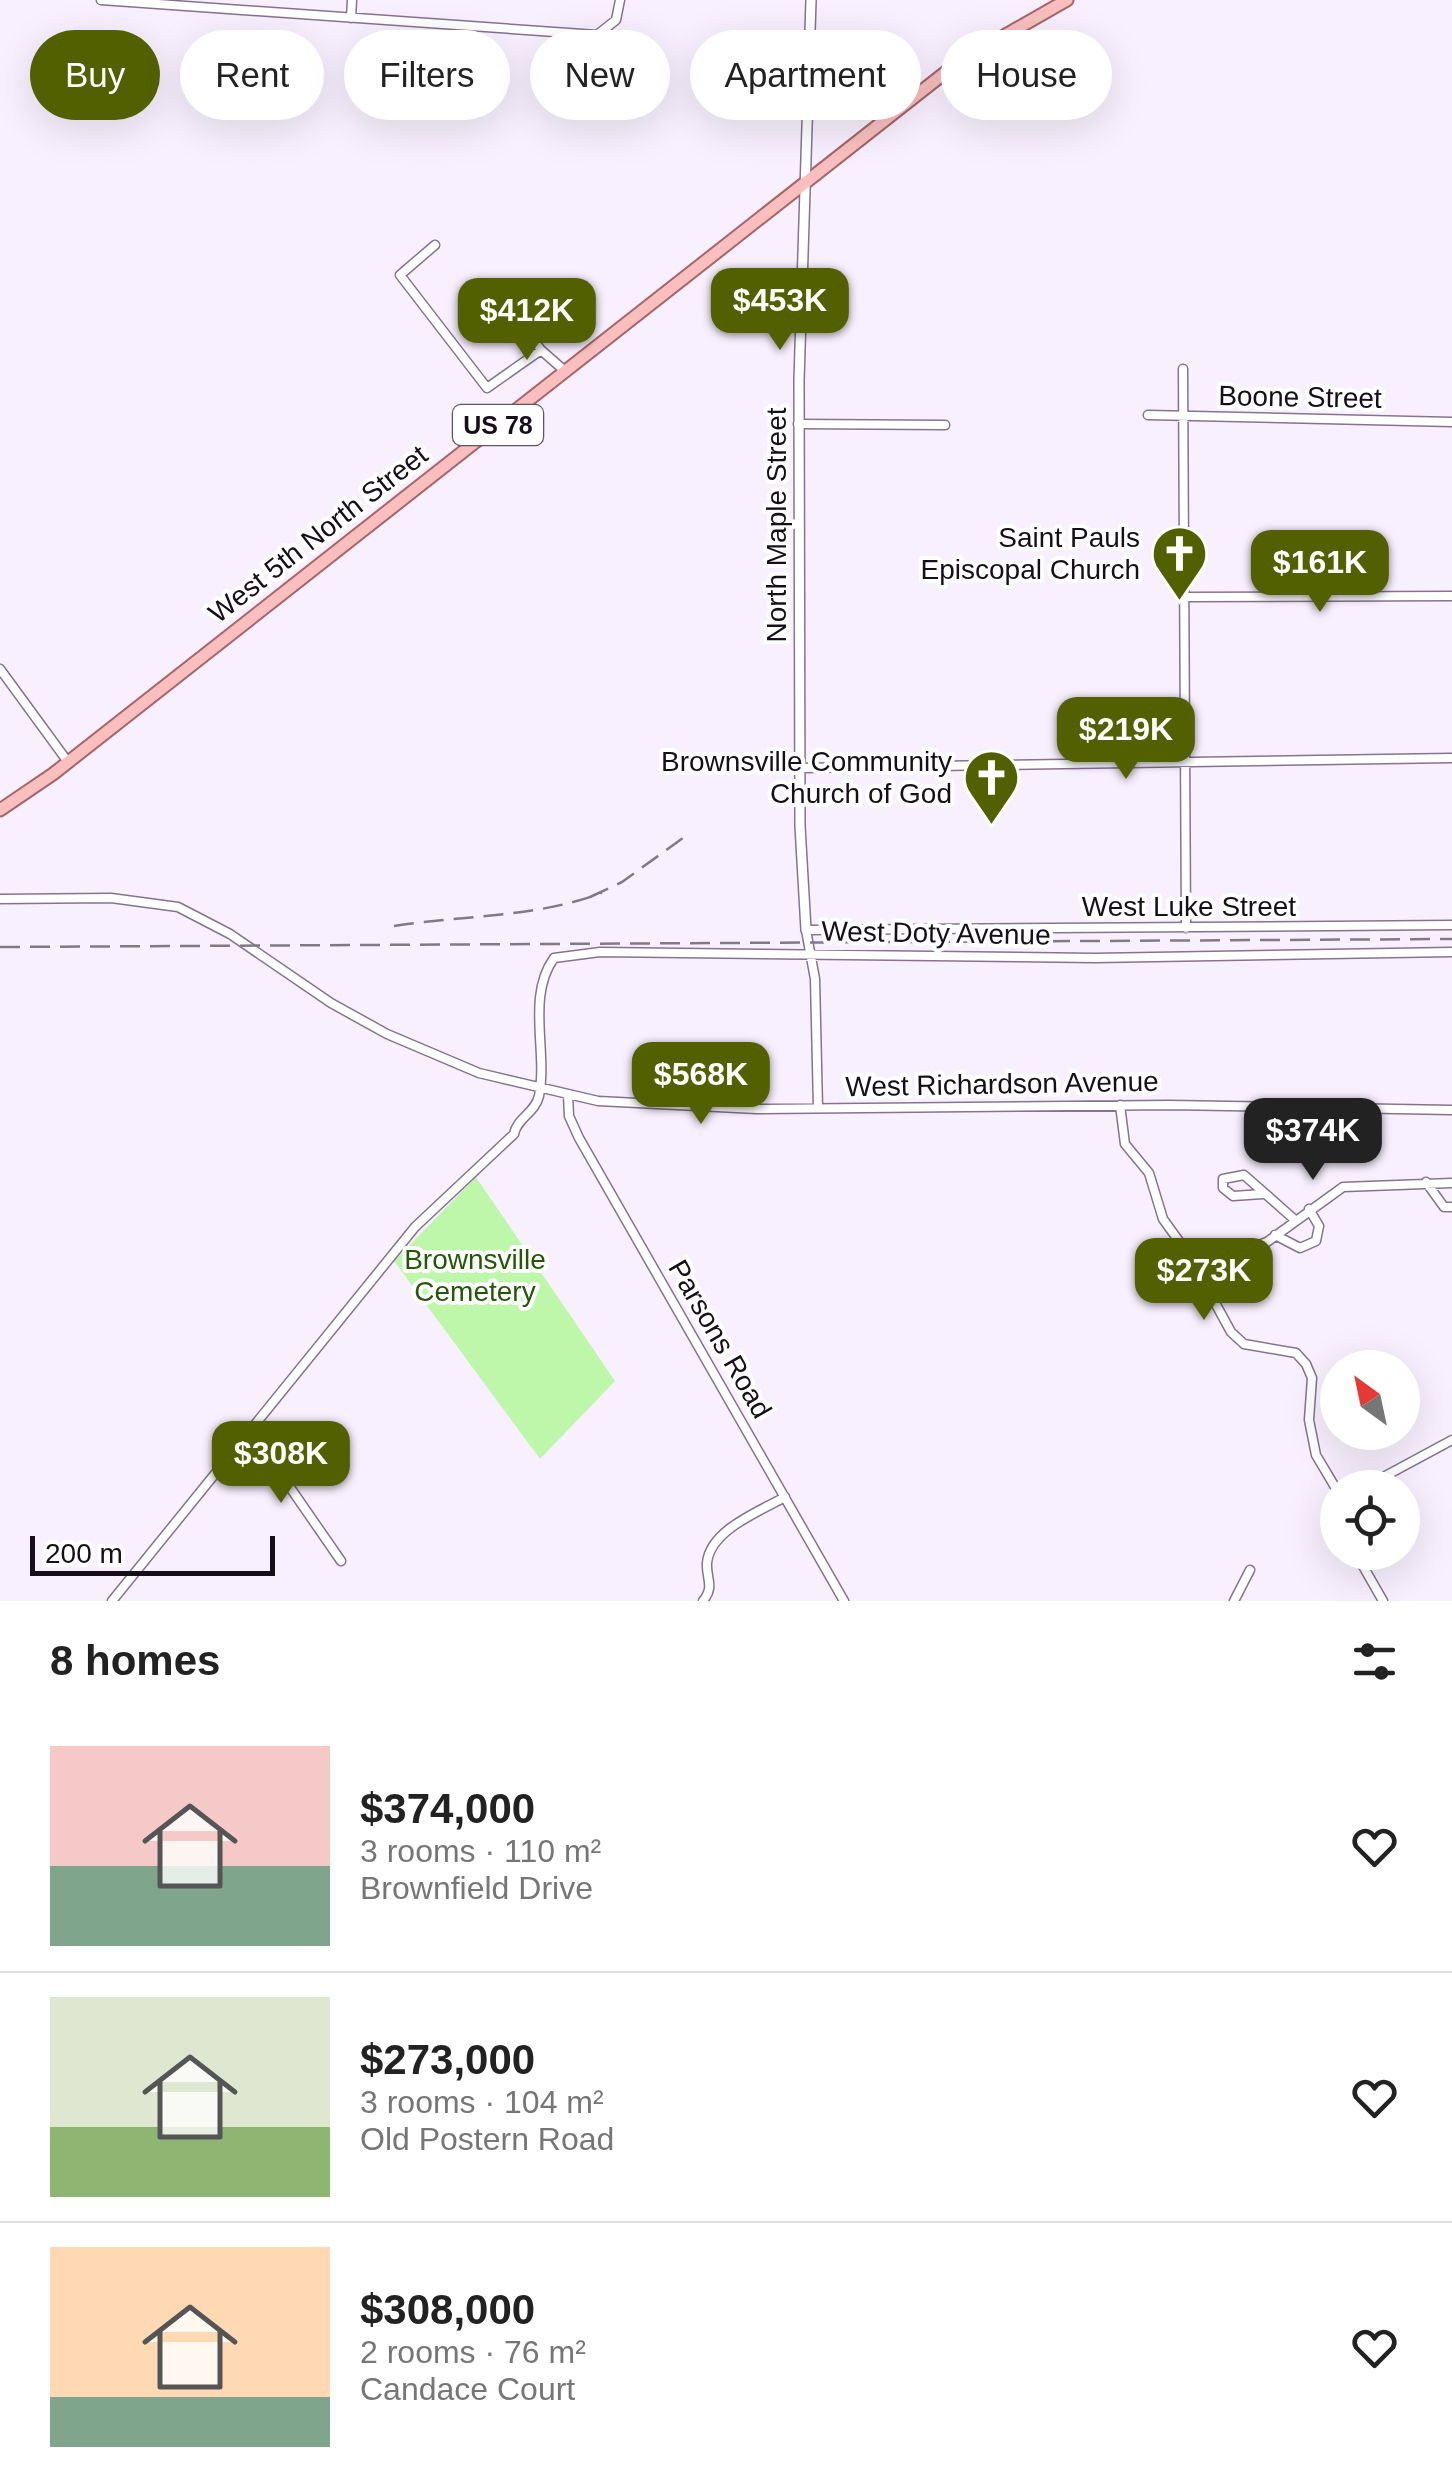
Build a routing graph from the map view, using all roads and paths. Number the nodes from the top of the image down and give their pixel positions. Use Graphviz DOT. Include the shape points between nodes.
graph roads {
  1 [pos="101,0"];
  2 [pos="352,0"];
  3 [pos="620,0"];
  4 [pos="811,0"];
  5 [pos="1067,0"];
  6 [pos="351,18"];
  7 [pos="804,182"];
  8 [pos="436,245"];
  9 [pos="522,324"];
  10 [pos="541,350"];
  11 [pos="1183,369"];
  12 [pos="566,372"];
  13 [pos="1148,415"];
  14 [pos="1184,416"];
  15 [pos="1452,422"];
  16 [pos="798,424"];
  17 [pos="945,426"];
  18 [pos="1452,596"];
  19 [pos="1187,597"];
  20 [pos="0,669"];
  21 [pos="1452,758"];
  22 [pos="68,762"];
  23 [pos="1186,762"];
  24 [pos="800,768"];
  25 [pos="0,810"];
  26 [pos="0,899"];
  27 [pos="1452,926"];
  28 [pos="1186,928"];
  29 [pos="806,930"];
  30 [pos="1452,952"];
  31 [pos="812,953"];
  32 [pos="540,1089"];
  33 [pos="568,1096"];
  34 [pos="1120,1106"];
  35 [pos="818,1108"];
  36 [pos="1452,1110"];
  37 [pos="1426,1182"];
  38 [pos="1452,1183"];
  39 [pos="1264,1194"];
  40 [pos="1452,1207"];
  41 [pos="1309,1209"];
  42 [pos="1295,1220"];
  43 [pos="1275,1235"];
  44 [pos="1199,1273"];
  45 [pos="251,1430"];
  46 [pos="1452,1440"];
  47 [pos="1325,1470"];
  48 [pos="1396,1470"];
  49 [pos="785,1497"];
  50 [pos="341,1561"];
  51 [pos="1250,1570"];
  52 [pos="1365,1570"];
  53 [pos="112,1601"];
  54 [pos="703,1601"];
  55 [pos="844,1601"];
  56 [pos="1234,1601"];
  57 [pos="1383,1601"];
  1 -- 6 [label="street"];
  2 -- 6 [label="street"];
  3 -- 6 [label="street" via="610,28 597,35"];
  4 -- 7 [label="street, North Maple Street"];
  5 -- 7 [label="main road, US 78" via="960,61"];
  7 -- 12 [label="main road, West 5th North Street / US 78"];
  7 -- 16 [label="street, North Maple Street"];
  8 -- 10 [label="street" via="400,275 487,388"];
  9 -- 10 [label="street"];
  10 -- 12 [label="street"];
  11 -- 14 [label="street"];
  12 -- 22 [label="main road, West 5th North Street / US 78"];
  13 -- 14 [label="street, Boone Street"];
  14 -- 15 [label="street, Boone Street"];
  14 -- 19 [label="street"];
  16 -- 17 [label="street"];
  16 -- 24 [label="street, North Maple Street"];
  18 -- 19 [label="street"];
  19 -- 23 [label="street"];
  20 -- 22 [label="street"];
  21 -- 23 [label="street"];
  22 -- 25 [label="main road, West 5th North Street / US 78"];
  23 -- 24 [label="street"];
  23 -- 28 [label="street"];
  24 -- 29 [label="street, North Maple Street"];
  26 -- 32 [label="street, West Richardson Avenue" via="112,898 178,907 387,1034"];
  27 -- 28 [label="street, West Luke Street"];
  28 -- 29 [label="street, West Luke Street"];
  29 -- 31 [label="street"];
  30 -- 31 [label="street, West Doty Avenue" via="1095,958"];
  31 -- 32 [label="street, West Doty Avenue" via="600,952 554,958 541,976"];
  31 -- 35 [label="street"];
  32 -- 33 [label="street, West Richardson Avenue"];
  32 -- 45 [label="street" via="514,1134 416,1228"];
  33 -- 35 [label="street, West Richardson Avenue" via="669,1108"];
  33 -- 49 [label="street, Parsons Road" via="579,1138"];
  34 -- 35 [label="street, West Richardson Avenue"];
  34 -- 36 [label="street, West Richardson Avenue"];
  34 -- 44 [label="street" via="1124,1144 1149,1174 1162,1219"];
  37 -- 38 [label="street"];
  37 -- 40 [label="street" via="1444,1208"];
  37 -- 41 [label="street" via="1350,1185"];
  39 -- 39 [label="street" via="1239,1173 1223,1179 1233,1196"];
  39 -- 42 [label="street"];
  41 -- 42 [label="street"];
  41 -- 43 [label="street" via="1320,1226 1316,1241 1300,1248"];
  42 -- 43 [label="street"];
  43 -- 44 [label="street"];
  44 -- 47 [label="street" via="1244,1344 1296,1353 1306,1364 1316,1455"];
  45 -- 50 [label="street"];
  45 -- 53 [label="street"];
  46 -- 48 [label="street"];
  49 -- 54 [label="street" via="718,1541 707,1563 710,1591"];
  49 -- 55 [label="street, Parsons Road"];
  51 -- 56 [label="street"];
  52 -- 57 [label="street"];
}
